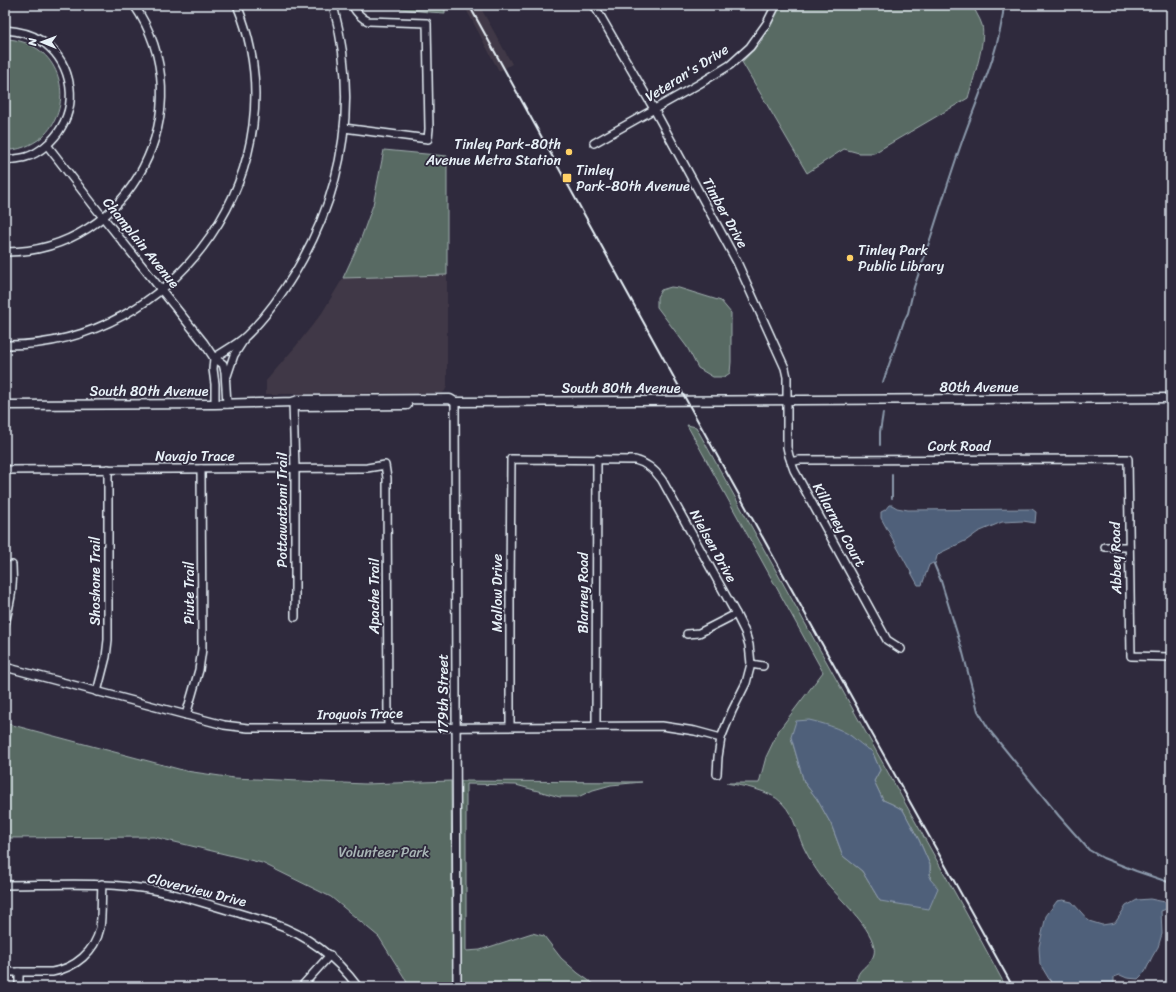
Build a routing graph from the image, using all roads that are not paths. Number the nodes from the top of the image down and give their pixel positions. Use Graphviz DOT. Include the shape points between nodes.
graph roads {
  1 [pos="134,5"];
  2 [pos="237,5"];
  3 [pos="333,5"];
  4 [pos="352,5"];
  5 [pos="594,5"];
  6 [pos="776,5"];
  7 [pos="5,30"];
  8 [pos="654,109"];
  9 [pos="344,128"];
  10 [pos="594,143"];
  11 [pos="46,146"];
  12 [pos="5,160"];
  13 [pos="103,217"];
  14 [pos="5,252"];
  15 [pos="162,290"];
  16 [pos="245,337"];
  17 [pos="5,345"];
  18 [pos="214,358"];
  19 [pos="227,381"];
  20 [pos="1171,398"];
  21 [pos="787,400"];
  22 [pos="293,402"];
  23 [pos="455,402"];
  24 [pos="215,404"];
  25 [pos="227,404"];
  26 [pos="5,405"];
  27 [pos="1128,458"];
  28 [pos="512,459"];
  29 [pos="597,459"];
  30 [pos="791,462"];
  31 [pos="385,465"];
  32 [pos="295,468"];
  33 [pos="108,469"];
  34 [pos="201,469"];
  35 [pos="5,470"];
  36 [pos="1105,547"];
  37 [pos="1128,547"];
  38 [pos="12,566"];
  39 [pos="736,614"];
  40 [pos="295,617"];
  41 [pos="5,624"];
  42 [pos="687,634"];
  43 [pos="901,649"];
  44 [pos="1171,657"];
  45 [pos="751,664"];
  46 [pos="763,666"];
  47 [pos="5,667"];
  48 [pos="97,692"];
  49 [pos="186,715"];
  50 [pos="510,726"];
  51 [pos="596,726"];
  52 [pos="388,727"];
  53 [pos="456,727"];
  54 [pos="721,738"];
  55 [pos="717,774"];
  56 [pos="102,884"];
  57 [pos="5,885"];
  58 [pos="330,956"];
  59 [pos="5,972"];
  60 [pos="19,972"];
  61 [pos="19,987"];
  62 [pos="301,987"];
  63 [pos="358,987"];
  64 [pos="457,987"];
  1 -- 13 [label="street" via="148,29 156,52 162,85 162,109 147,162 127,194"];
  2 -- 15 [label="street" via="251,49 254,77 254,117 248,152 236,190 218,225 191,261"];
  3 -- 9 [label="street" via="344,62"];
  4 -- 9 [label="street" via="362,19 368,21 427,23 429,129 428,139"];
  5 -- 8 [label="street, Timber Drive"];
  6 -- 8 [label="street, Veteran's Drive" via="767,23 750,46 730,65"];
  7 -- 11 [label="street" via="24,32 40,40 55,52 66,70 70,84 70,100 66,119 56,136"];
  8 -- 10 [label="street, Veteran's Drive"];
  8 -- 21 [label="street, Timber Drive" via="737,262 785,368"];
  9 -- 16 [label="street" via="331,192 313,239 276,301"];
  11 -- 12 [label="street" via="27,156"];
  11 -- 13 [label="street, Champlain Avenue"];
  13 -- 14 [label="street" via="86,230 54,245"];
  13 -- 15 [label="street, Champlain Avenue"];
  15 -- 17 [label="street" via="116,319 92,330 50,341"];
  15 -- 18 [label="street, Champlain Avenue"];
  16 -- 18 [label="street"];
  16 -- 19 [label="street" via="234,355"];
  18 -- 19 [label="street, Champlain Avenue" via="223,364"];
  18 -- 24 [label="street"];
  19 -- 25 [label="street, Champlain Avenue"];
  20 -- 21 [label="street, 80th Avenue"];
  21 -- 23 [label="street, South 80th Avenue"];
  21 -- 30 [label="street, Killarney Court" via="787,447"];
  22 -- 23 [label="street, South 80th Avenue" via="450,399"];
  22 -- 25 [label="street, South 80th Avenue"];
  22 -- 32 [label="street, Pottawattomi Trail"];
  23 -- 53 [label="street, 179th Street"];
  24 -- 25 [label="street, South 80th Avenue"];
  24 -- 26 [label="street, South 80th Avenue"];
  27 -- 30 [label="street, Cork Road"];
  27 -- 37 [label="street, Abbey Road"];
  28 -- 29 [label="street, Nielsen Drive"];
  28 -- 50 [label="street, Mallow Drive"];
  29 -- 39 [label="street, Nielsen Drive" via="635,460 648,465 658,474"];
  29 -- 51 [label="street, Blarney Road"];
  30 -- 43 [label="street, Killarney Court" via="887,640"];
  31 -- 32 [label="street, Navajo Trace" via="368,468"];
  31 -- 52 [label="street, Apache Trail"];
  32 -- 34 [label="street, Navajo Trace"];
  32 -- 40 [label="street, Pottawattomi Trail"];
  33 -- 34 [label="street, Navajo Trace"];
  33 -- 35 [label="street, Navajo Trace"];
  33 -- 48 [label="street, Shoshone Trail" via="108,640"];
  34 -- 49 [label="street, Piute Trail" via="202,649"];
  36 -- 37 [label="street"];
  37 -- 44 [label="street, Abbey Road" via="1130,656"];
  38 -- 41 [label="street" via="14,581"];
  39 -- 42 [label="street" via="699,633"];
  39 -- 45 [label="street, Nielsen Drive" via="747,638"];
  45 -- 46 [label="street"];
  45 -- 54 [label="street, Nielsen Drive" via="746,683"];
  47 -- 48 [label="street, Iroquois Trace"];
  48 -- 49 [label="street, Iroquois Trace"];
  49 -- 52 [label="street, Iroquois Trace" via="239,727"];
  50 -- 51 [label="street, Iroquois Trace"];
  50 -- 53 [label="street, Iroquois Trace"];
  51 -- 54 [label="street, Iroquois Trace" via="662,726"];
  52 -- 53 [label="street, Iroquois Trace"];
  53 -- 64 [label="street, 179th Street"];
  54 -- 55 [label="street, Nielsen Drive"];
  56 -- 57 [label="street, Cloverview Drive"];
  56 -- 58 [label="street, Cloverview Drive" via="182,896 272,923 308,939"];
  56 -- 60 [label="street" via="99,930 94,944 84,956 73,965 58,971"];
  58 -- 62 [label="street"];
  58 -- 63 [label="street, Cloverview Drive"];
  59 -- 60 [label="street"];
  60 -- 61 [label="street"];
}
